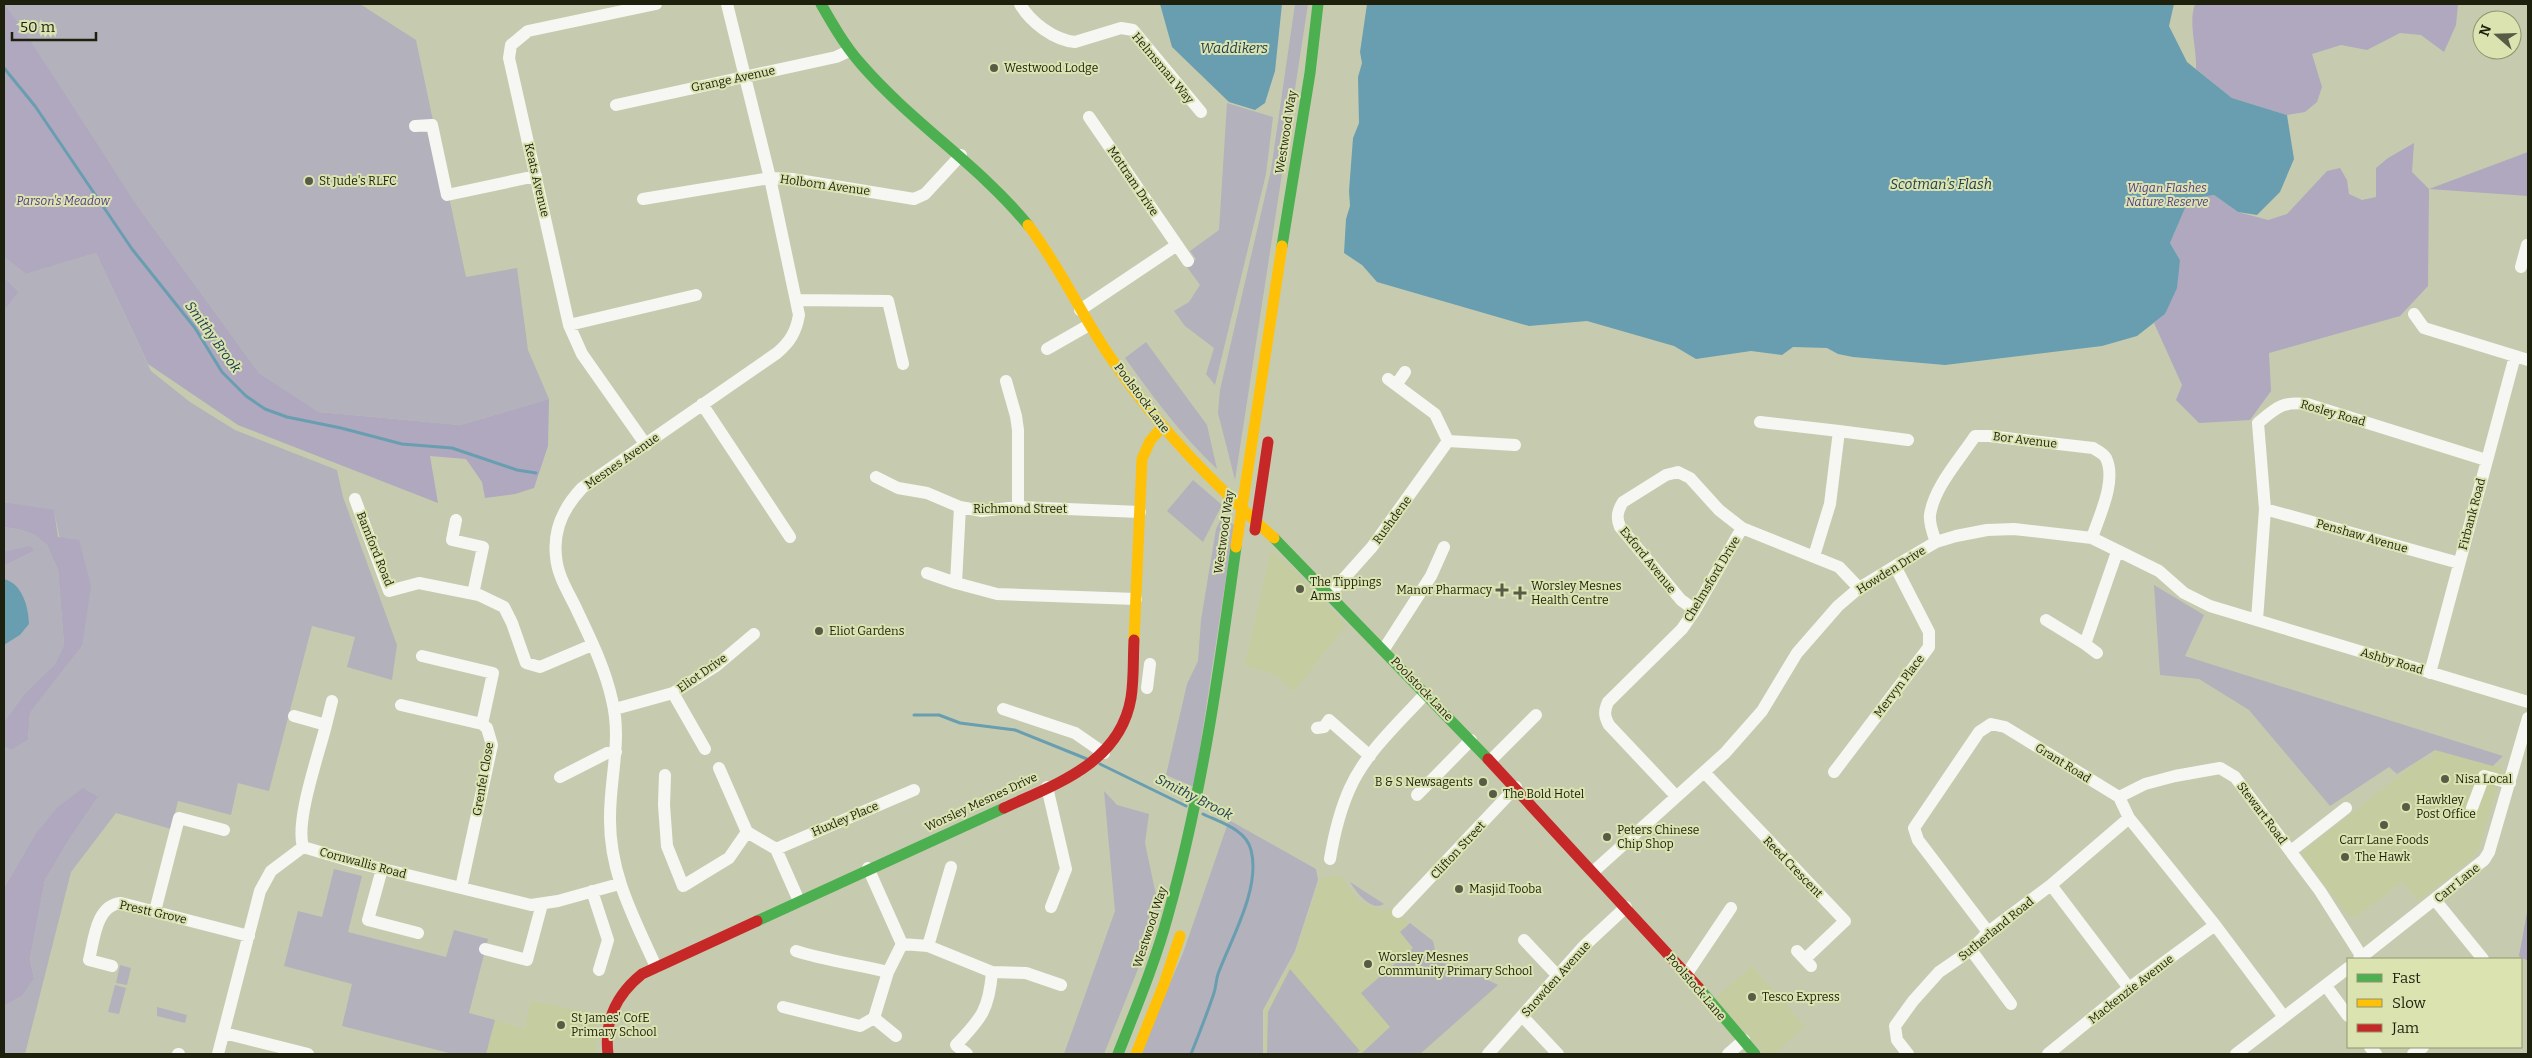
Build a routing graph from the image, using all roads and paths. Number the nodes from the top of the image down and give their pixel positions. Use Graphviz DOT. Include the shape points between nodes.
graph roads {
  1 [pos="656,4"];
  2 [pos="727,4"];
  3 [pos="1020,4"];
  4 [pos="1318,4"];
  5 [pos="822,6"];
  6 [pos="849,51"];
  7 [pos="745,76"];
  8 [pos="616,105"];
  9 [pos="1201,112"];
  10 [pos="1089,117"];
  11 [pos="415,126"];
  12 [pos="961,155"];
  13 [pos="536,176"];
  14 [pos="770,178"];
  15 [pos="643,199"];
  16 [pos="1177,245"];
  17 [pos="1188,261"];
  18 [pos="696,295"];
  19 [pos="796,300"];
  20 [pos="1080,310"];
  21 [pos="2414,314"];
  22 [pos="569,325"];
  23 [pos="1089,325"];
  24 [pos="1047,349"];
  25 [pos="2515,356"];
  26 [pos="2528,360"];
  27 [pos="903,364"];
  28 [pos="1405,372"];
  29 [pos="1006,381"];
  30 [pos="702,404"];
  31 [pos="1760,422"];
  32 [pos="1162,427"];
  33 [pos="1270,427"];
  34 [pos="1839,431"];
  35 [pos="1908,440"];
  36 [pos="1448,441"];
  37 [pos="646,444"];
  38 [pos="1515,445"];
  39 [pos="2486,460"];
  40 [pos="876,477"];
  41 [pos="355,499"];
  42 [pos="960,507"];
  43 [pos="1018,507"];
  44 [pos="2265,509"];
  45 [pos="1140,512"];
  46 [pos="456,520"];
  47 [pos="1742,528"];
  48 [pos="790,537"];
  49 [pos="2092,538"];
  50 [pos="1254,540"];
  51 [pos="1936,542"];
  52 [pos="1444,547"];
  53 [pos="2117,552"];
  54 [pos="1814,556"];
  55 [pos="2458,563"];
  56 [pos="1895,566"];
  57 [pos="926,573"];
  58 [pos="956,583"];
  59 [pos="1858,588"];
  60 [pos="472,594"];
  61 [pos="1330,594"];
  62 [pos="1136,599"];
  63 [pos="1695,610"];
  64 [pos="2046,620"];
  65 [pos="2257,620"];
  66 [pos="754,634"];
  67 [pos="2085,644"];
  68 [pos="592,645"];
  69 [pos="1384,649"];
  70 [pos="2096,653"];
  71 [pos="422,656"];
  72 [pos="1133,671"];
  73 [pos="2430,673"];
  74 [pos="1147,688"];
  75 [pos="673,693"];
  76 [pos="1425,694"];
  77 [pos="332,701"];
  78 [pos="2528,702"];
  79 [pos="402,705"];
  80 [pos="615,709"];
  81 [pos="1003,709"];
  82 [pos="1536,715"];
  83 [pos="294,716"];
  84 [pos="2528,721"];
  85 [pos="326,724"];
  86 [pos="482,724"];
  87 [pos="1317,728"];
  88 [pos="1471,740"];
  89 [pos="705,749"];
  90 [pos="616,752"];
  91 [pos="1102,755"];
  92 [pos="1370,756"];
  93 [pos="1491,760"];
  94 [pos="719,768"];
  95 [pos="1704,772"];
  96 [pos="1834,772"];
  97 [pos="665,775"];
  98 [pos="560,777"];
  99 [pos="2510,783"];
  100 [pos="1048,787"];
  101 [pos="1516,787"];
  102 [pos="914,790"];
  103 [pos="1417,795"];
  104 [pos="1675,795"];
  105 [pos="2118,797"];
  106 [pos="2346,808"];
  107 [pos="2472,808"];
  108 [pos="2129,818"];
  109 [pos="224,830"];
  110 [pos="747,832"];
  111 [pos="303,847"];
  112 [pos="776,849"];
  113 [pos="2292,851"];
  114 [pos="1330,859"];
  115 [pos="951,867"];
  116 [pos="868,868"];
  117 [pos="382,869"];
  118 [pos="1594,871"];
  119 [pos="619,884"];
  120 [pos="2051,885"];
  121 [pos="461,888"];
  122 [pos="592,891"];
  123 [pos="2435,900"];
  124 [pos="799,901"];
  125 [pos="542,904"];
  126 [pos="1051,906"];
  127 [pos="1626,906"];
  128 [pos="1731,908"];
  129 [pos="155,911"];
  130 [pos="1398,912"];
  131 [pos="1183,925"];
  132 [pos="2215,925"];
  133 [pos="1988,932"];
  134 [pos="418,933"];
  135 [pos="248,936"];
  136 [pos="1524,940"];
  137 [pos="902,944"];
  138 [pos="928,946"];
  139 [pos="485,949"];
  140 [pos="1971,950"];
  141 [pos="796,951"];
  142 [pos="2360,958"];
  143 [pos="2482,958"];
  144 [pos="1804,959"];
  145 [pos="112,966"];
  146 [pos="656,967"];
  147 [pos="2347,969"];
  148 [pos="599,970"];
  149 [pos="888,972"];
  150 [pos="992,972"];
  151 [pos="1686,975"];
  152 [pos="1557,976"];
  153 [pos="1061,985"];
  154 [pos="2326,986"];
  155 [pos="2129,988"];
  156 [pos="2011,1004"];
  157 [pos="783,1007"];
  158 [pos="2347,1015"];
  159 [pos="1522,1017"];
  160 [pos="2284,1017"];
  161 [pos="874,1018"];
  162 [pos="224,1033"];
  163 [pos="896,1036"];
  164 [pos="1744,1040"];
  165 [pos="218,1054"];
  166 [pos="308,1054"];
  167 [pos="608,1054"];
  168 [pos="967,1054"];
  169 [pos="1118,1054"];
  170 [pos="1136,1054"];
  171 [pos="1488,1054"];
  172 [pos="1558,1054"];
  173 [pos="1728,1054"];
  174 [pos="1755,1054"];
  175 [pos="1908,1054"];
  176 [pos="2048,1054"];
  177 [pos="2236,1054"];
  1 -- 13 [label="street, Keats Avenue" via="528,31 511,45 509,58"];
  2 -- 7 [label="street, Mesnes Avenue"];
  3 -- 9 [label="street, Helmsman Way" via="1037,24 1068,41 1075,42 1121,28 1133,30"];
  4 -- 169 [label="main road, Westwood Way" via="1199,793 1162,938"];
  5 -- 6 [label="main road, Poolstock Lane"];
  6 -- 7 [label="street, Grange Avenue" via="836,57"];
  6 -- 12 [label="main road, Poolstock Lane" via="892,96"];
  7 -- 8 [label="street, Grange Avenue"];
  7 -- 14 [label="street, Mesnes Avenue"];
  10 -- 16 [label="street, Mottram Drive"];
  11 -- 13 [label="street" via="432,126 447,195"];
  12 -- 14 [label="street, Holborn Avenue" via="926,194 914,200"];
  12 -- 20 [label="main road, Poolstock Lane" via="1016,209 1037,235"];
  13 -- 22 [label="street, Keats Avenue"];
  14 -- 15 [label="street, Holborn Avenue"];
  14 -- 19 [label="street, Mesnes Avenue"];
  16 -- 17 [label="street, Mottram Drive"];
  16 -- 20 [label="street"];
  18 -- 22 [label="street"];
  19 -- 27 [label="street" via="888,301"];
  19 -- 30 [label="street, Mesnes Avenue" via="797,327 786,345"];
  20 -- 23 [label="main road, Poolstock Lane"];
  21 -- 25 [label="street" via="2424,328"];
  22 -- 37 [label="street, Keats Avenue" via="582,354"];
  23 -- 24 [label="street"];
  23 -- 32 [label="main road, Poolstock Lane"];
  25 -- 26 [label="street"];
  25 -- 39 [label="street, Firbank Road"];
  28 -- 36 [label="street" via="1392,382 1435,414"];
  29 -- 43 [label="street" via="1007,401 1018,430"];
  30 -- 37 [label="street, Mesnes Avenue"];
  30 -- 48 [label="street"];
  31 -- 34 [label="street"];
  32 -- 45 [label="main road, Worsley Mesnes Drive" via="1150,441 1142,459"];
  32 -- 61 [label="main road, Poolstock Lane"];
  33 -- 50 [label="main road"];
  34 -- 35 [label="street"];
  34 -- 54 [label="street" via="1830,504"];
  36 -- 38 [label="street"];
  36 -- 61 [label="street, Rushdene" via="1372,547"];
  37 -- 68 [label="street, Mesnes Avenue" via="582,488 565,509 557,531 559,573"];
  39 -- 44 [label="street, Rosley Road" via="2307,404 2289,402 2258,423"];
  39 -- 55 [label="street, Firbank Road"];
  40 -- 42 [label="street, Richmond Street"];
  41 -- 60 [label="street, Bamford Road" via="389,591 420,583"];
  42 -- 43 [label="street, Richmond Street" via="992,512"];
  42 -- 58 [label="street"];
  43 -- 45 [label="street, Richmond Street"];
  44 -- 55 [label="street, Penshaw Avenue"];
  44 -- 65 [label="street, Rosley Road"];
  45 -- 62 [label="main road, Worsley Mesnes Drive"];
  46 -- 60 [label="street" via="452,540 483,547"];
  47 -- 54 [label="street, Chelmsford Drive"];
  47 -- 63 [label="street, Chelmsford Drive"];
  47 -- 63 [label="street, Exford Avenue" via="1719,510 1690,478 1678,472 1666,475 1623,502 1619,508 1617,518 1620,527 1681,600"];
  49 -- 51 [label="street, Howden Drive" via="2014,529 1987,530"];
  49 -- 51 [label="street, Bor Avenue" via="2108,486 2109,467 2105,456 2093,448 1975,436 1937,496 1930,516"];
  49 -- 53 [label="street, Howden Drive"];
  51 -- 56 [label="street, Howden Drive"];
  52 -- 69 [label="street" via="1430,576"];
  53 -- 65 [label="street, Howden Drive" via="2159,571 2184,592 2210,606"];
  53 -- 67 [label="street"];
  54 -- 59 [label="street, Chelmsford Drive" via="1839,567"];
  55 -- 73 [label="street, Firbank Road"];
  56 -- 59 [label="street, Howden Drive"];
  56 -- 96 [label="street, Mervyn Place" via="1929,632 1929,647"];
  57 -- 58 [label="street"];
  58 -- 62 [label="street" via="997,594"];
  59 -- 95 [label="street, Howden Drive" via="1808,639 1762,710"];
  60 -- 68 [label="street, Bamford Road" via="504,608 526,663 540,667"];
  61 -- 69 [label="main road, Poolstock Lane"];
  62 -- 72 [label="main road, Worsley Mesnes Drive"];
  63 -- 104 [label="street, Chelmsford Drive" via="1657,656 1608,702 1604,713 1609,725"];
  64 -- 67 [label="street"];
  65 -- 73 [label="street, Ashby Road"];
  66 -- 75 [label="street, Eliot Drive" via="716,666"];
  67 -- 70 [label="street"];
  68 -- 80 [label="street, Mesnes Avenue"];
  69 -- 76 [label="main road, Poolstock Lane"];
  71 -- 86 [label="street" via="493,673"];
  72 -- 74 [label="street" via="1150,667"];
  72 -- 91 [label="main road, Worsley Mesnes Drive" via="1125,721"];
  73 -- 78 [label="street, Ashby Road"];
  75 -- 80 [label="street, Eliot Drive"];
  75 -- 89 [label="street"];
  76 -- 88 [label="main road, Poolstock Lane"];
  76 -- 92 [label="street"];
  77 -- 85 [label="street"];
  79 -- 86 [label="street, Grenfel Close"];
  80 -- 90 [label="street, Mesnes Avenue"];
  81 -- 91 [label="street" via="1075,733"];
  82 -- 93 [label="street"];
  83 -- 85 [label="street"];
  84 -- 99 [label="street, Carr Lane"];
  85 -- 111 [label="street" via="302,820"];
  86 -- 121 [label="street, Grenfel Close" via="491,737 492,745"];
  87 -- 92 [label="street" via="1324,727 1329,715"];
  88 -- 93 [label="main road, Poolstock Lane"];
  88 -- 103 [label="street"];
  90 -- 98 [label="street" via="607,753"];
  90 -- 119 [label="street, Mesnes Avenue" via="610,818"];
  91 -- 100 [label="main road, Worsley Mesnes Drive"];
  92 -- 114 [label="street" via="1350,787 1334,834"];
  93 -- 101 [label="main road, Poolstock Lane"];
  94 -- 110 [label="street"];
  95 -- 104 [label="street, Howden Drive"];
  95 -- 144 [label="street, Reed Crescent" via="1845,921"];
  97 -- 110 [label="street" via="667,846 683,886 729,858"];
  99 -- 107 [label="street" via="2484,776"];
  99 -- 123 [label="street, Carr Lane" via="2484,860"];
  100 -- 116 [label="main road, Worsley Mesnes Drive"];
  100 -- 126 [label="street" via="1066,869"];
  101 -- 118 [label="main road, Poolstock Lane"];
  101 -- 130 [label="street, Clifton Street"];
  102 -- 112 [label="street, Huxley Place"];
  104 -- 118 [label="street, Howden Drive"];
  105 -- 108 [label="street"];
  105 -- 113 [label="street, Stewart Road" via="2145,784 2220,768 2234,777"];
  105 -- 133 [label="street, Grant Road" via="2005,727 1991,724 1979,732 1914,828 1918,840"];
  106 -- 113 [label="street, Stewart Road"];
  108 -- 120 [label="street, Sutherland Road"];
  108 -- 132 [label="street"];
  109 -- 129 [label="street" via="179,818"];
  110 -- 112 [label="street"];
  111 -- 117 [label="street, Cornwallis Road"];
  111 -- 135 [label="street, Cornwallis Road" via="264,880"];
  112 -- 124 [label="street"];
  113 -- 142 [label="street, Stewart Road" via="2346,928"];
  115 -- 138 [label="street"];
  116 -- 124 [label="main road, Worsley Mesnes Drive"];
  116 -- 137 [label="street"];
  117 -- 121 [label="street, Cornwallis Road"];
  117 -- 134 [label="street" via="368,920"];
  118 -- 127 [label="main road, Poolstock Lane"];
  119 -- 122 [label="street, Cornwallis Road"];
  119 -- 146 [label="street, Mesnes Avenue"];
  120 -- 133 [label="street, Sutherland Road"];
  120 -- 155 [label="street"];
  121 -- 125 [label="street, Cornwallis Road" via="512,902"];
  122 -- 125 [label="street, Cornwallis Road"];
  122 -- 148 [label="street" via="608,940"];
  123 -- 142 [label="street, Carr Lane"];
  123 -- 143 [label="street"];
  124 -- 146 [label="main road, Worsley Mesnes Drive"];
  125 -- 139 [label="street" via="527,960"];
  127 -- 151 [label="main road, Poolstock Lane"];
  127 -- 152 [label="street, Snowden Avenue"];
  128 -- 151 [label="street"];
  129 -- 135 [label="street, Prestt Grove"];
  129 -- 145 [label="street, Prestt Grove" via="121,903 111,904 104,910 89,960"];
  131 -- 170 [label="main road"];
  132 -- 155 [label="street, Mackenzie Avenue"];
  132 -- 160 [label="street"];
  133 -- 140 [label="street, Sutherland Road"];
  135 -- 162 [label="street, Cornwallis Road"];
  136 -- 152 [label="street"];
  137 -- 138 [label="street"];
  137 -- 149 [label="street"];
  138 -- 150 [label="street"];
  140 -- 156 [label="street"];
  140 -- 175 [label="street, Sutherland Road" via="1940,972 1895,1026 1897,1040"];
  141 -- 149 [label="street"];
  146 -- 167 [label="main road, Worsley Mesnes Drive" via="634,980 616,1002 606,1029"];
  147 -- 154 [label="street"];
  149 -- 161 [label="street"];
  150 -- 153 [label="street" via="1026,973"];
  150 -- 168 [label="street" via="990,996 980,1019 956,1045"];
  151 -- 164 [label="main road, Poolstock Lane"];
  152 -- 159 [label="street, Snowden Avenue"];
  154 -- 158 [label="street"];
  154 -- 160 [label="street"];
  155 -- 176 [label="street, Mackenzie Avenue"];
  157 -- 161 [label="street" via="860,1026"];
  159 -- 171 [label="street, Snowden Avenue"];
  159 -- 172 [label="street"];
  160 -- 177 [label="street"];
  161 -- 163 [label="street"];
  162 -- 165 [label="street, Cornwallis Road"];
  162 -- 166 [label="street"];
  164 -- 173 [label="street"];
  164 -- 174 [label="main road, Poolstock Lane"];
}
